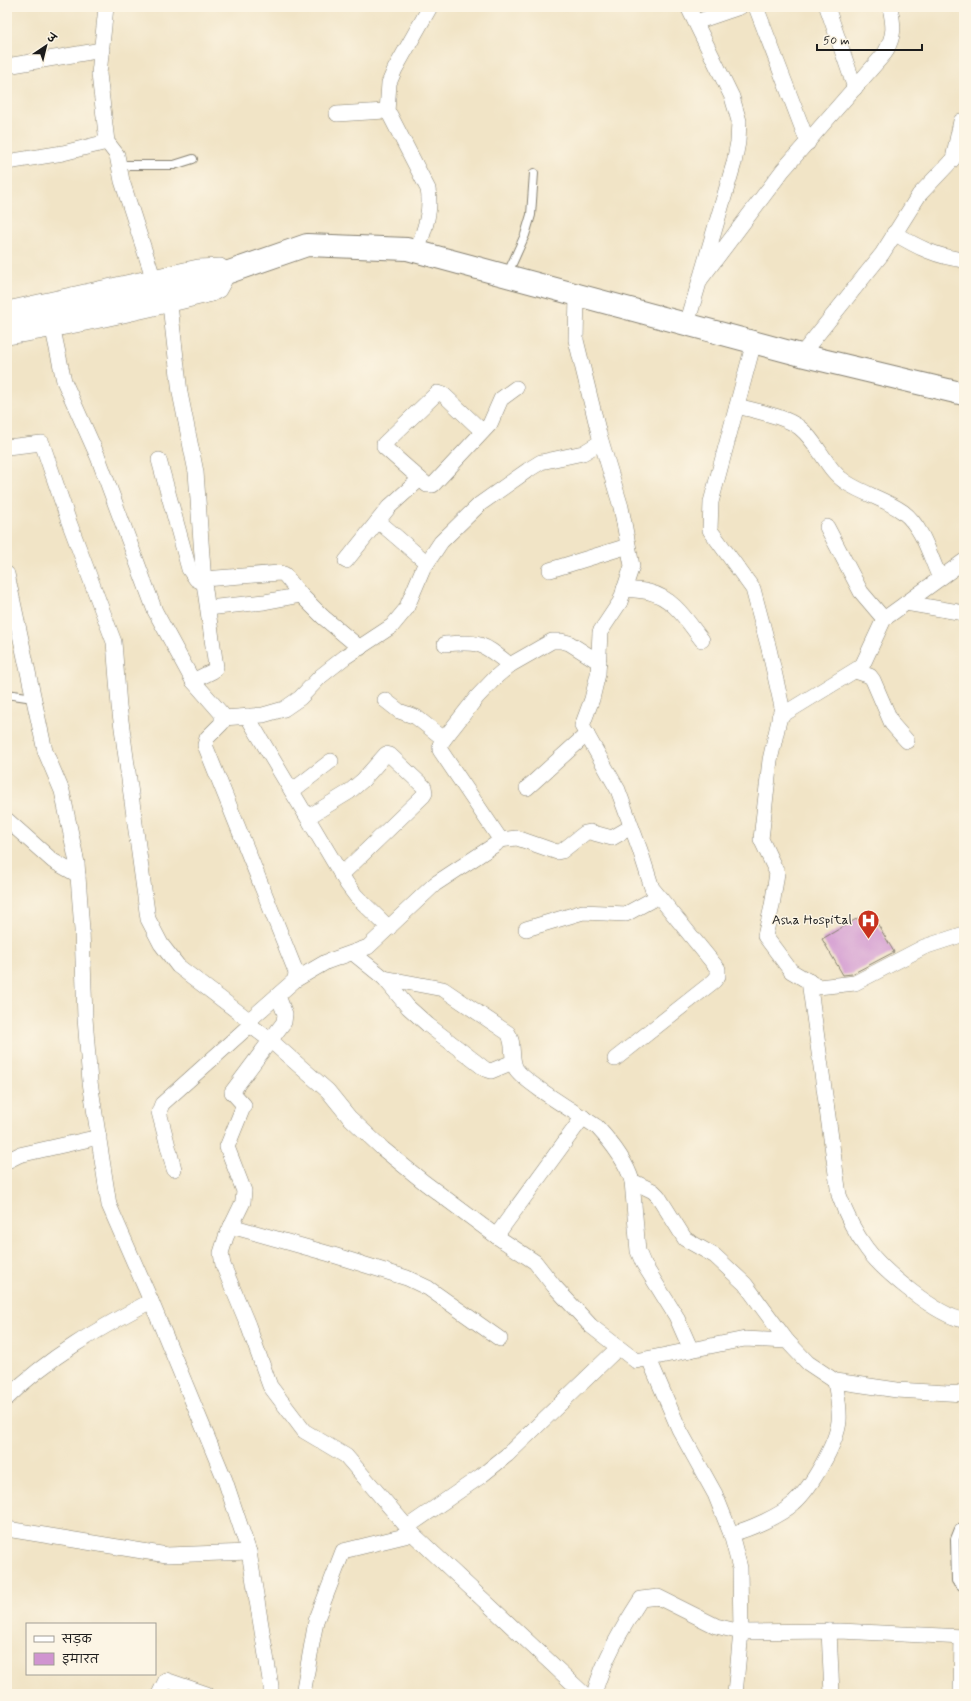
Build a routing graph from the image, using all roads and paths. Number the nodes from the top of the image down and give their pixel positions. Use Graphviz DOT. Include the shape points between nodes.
graph roads {
  1 [pos="106,7"];
  2 [pos="430,7"];
  3 [pos="688,7"];
  4 [pos="740,7"];
  5 [pos="756,7"];
  6 [pos="828,7"];
  7 [pos="890,7"];
  8 [pos="696,22"];
  9 [pos="102,50"];
  10 [pos="7,66"];
  11 [pos="855,88"];
  12 [pos="387,112"];
  13 [pos="337,114"];
  14 [pos="961,121"];
  15 [pos="107,142"];
  16 [pos="808,143"];
  17 [pos="193,159"];
  18 [pos="7,162"];
  19 [pos="119,165"];
  20 [pos="534,173"];
  21 [pos="894,233"];
  22 [pos="417,252"];
  23 [pos="964,260"];
  24 [pos="229,272"];
  25 [pos="506,275"];
  26 [pos="153,277"];
  27 [pos="700,280"];
  28 [pos="577,295"];
  29 [pos="170,305"];
  30 [pos="7,309"];
  31 [pos="7,323"];
  32 [pos="687,324"];
  33 [pos="53,330"];
  34 [pos="7,337"];
  35 [pos="754,342"];
  36 [pos="801,355"];
  37 [pos="516,388"];
  38 [pos="964,394"];
  39 [pos="736,406"];
  40 [pos="482,431"];
  41 [pos="601,442"];
  42 [pos="7,447"];
  43 [pos="159,460"];
  44 [pos="420,479"];
  45 [pos="378,521"];
  46 [pos="827,527"];
  47 [pos="628,546"];
  48 [pos="964,560"];
  49 [pos="346,561"];
  50 [pos="427,563"];
  51 [pos="550,570"];
  52 [pos="7,574"];
  53 [pos="940,578"];
  54 [pos="204,581"];
  55 [pos="624,589"];
  56 [pos="301,595"];
  57 [pos="906,603"];
  58 [pos="208,608"];
  59 [pos="964,613"];
  60 [pos="884,619"];
  61 [pos="702,640"];
  62 [pos="445,644"];
  63 [pos="360,648"];
  64 [pos="599,662"];
  65 [pos="510,665"];
  66 [pos="855,671"];
  67 [pos="194,681"];
  68 [pos="7,694"];
  69 [pos="33,698"];
  70 [pos="385,700"];
  71 [pos="247,716"];
  72 [pos="779,717"];
  73 [pos="223,718"];
  74 [pos="587,734"];
  75 [pos="444,739"];
  76 [pos="907,741"];
  77 [pos="331,761"];
  78 [pos="527,788"];
  79 [pos="292,791"];
  80 [pos="308,817"];
  81 [pos="7,820"];
  82 [pos="631,827"];
  83 [pos="499,840"];
  84 [pos="78,875"];
  85 [pos="341,875"];
  86 [pos="657,896"];
  87 [pos="389,928"];
  88 [pos="526,929"];
  89 [pos="964,934"];
  90 [pos="353,953"];
  91 [pos="384,978"];
  92 [pos="295,980"];
  93 [pos="809,981"];
  94 [pos="278,996"];
  95 [pos="250,1023"];
  96 [pos="270,1040"];
  97 [pos="615,1059"];
  98 [pos="513,1062"];
  99 [pos="583,1117"];
  100 [pos="98,1137"];
  101 [pos="7,1161"];
  102 [pos="174,1169"];
  103 [pos="632,1181"];
  104 [pos="231,1226"];
  105 [pos="496,1236"];
  106 [pos="151,1301"];
  107 [pos="964,1320"];
  108 [pos="500,1338"];
  109 [pos="787,1341"];
  110 [pos="618,1348"];
  111 [pos="691,1350"];
  112 [pos="649,1359"];
  113 [pos="836,1381"];
  114 [pos="964,1394"];
  115 [pos="7,1398"];
  116 [pos="964,1528"];
  117 [pos="7,1529"];
  118 [pos="410,1531"];
  119 [pos="731,1534"];
  120 [pos="249,1552"];
  121 [pos="964,1588"];
  122 [pos="829,1631"];
  123 [pos="741,1632"];
  124 [pos="963,1637"];
  125 [pos="161,1676"];
  126 [pos="159,1694"];
  127 [pos="207,1694"];
  128 [pos="271,1694"];
  129 [pos="303,1694"];
  130 [pos="584,1694"];
  131 [pos="594,1694"];
  132 [pos="735,1694"];
  133 [pos="832,1694"];
  134 [pos="961,1694"];
  1 -- 9 [label="street"];
  2 -- 12 [label="street" via="392,76"];
  3 -- 8 [label="street"];
  4 -- 8 [label="street"];
  5 -- 16 [label="street"];
  6 -- 11 [label="street"];
  7 -- 11 [label="street" via="894,29 892,40 885,53"];
  8 -- 27 [label="street" via="732,97 739,121 734,163"];
  9 -- 10 [label="street"];
  9 -- 15 [label="street" via="99,74"];
  11 -- 16 [label="street"];
  12 -- 13 [label="street"];
  12 -- 22 [label="street" via="428,189 429,213"];
  14 -- 21 [label="street" via="954,159 919,195"];
  15 -- 18 [label="street" via="63,153"];
  15 -- 19 [label="street" via="117,155"];
  16 -- 27 [label="street" via="783,170"];
  17 -- 19 [label="lane" via="174,165"];
  19 -- 26 [label="street"];
  20 -- 25 [label="lane" via="531,216"];
  21 -- 23 [label="street" via="921,249"];
  21 -- 36 [label="street" via="882,254"];
  22 -- 24 [label="street" via="408,249 307,245"];
  22 -- 25 [label="street"];
  24 -- 26 [label="street" via="220,266 211,266"];
  24 -- 29 [label="street" via="219,290 212,294"];
  24 -- 31 [label="street" via="147,295"];
  25 -- 28 [label="street"];
  26 -- 30 [label="street"];
  27 -- 32 [label="street"];
  28 -- 32 [label="street"];
  28 -- 41 [label="street" via="576,340"];
  29 -- 33 [label="street"];
  29 -- 54 [label="street" via="180,393 196,472"];
  32 -- 35 [label="street"];
  33 -- 34 [label="street"];
  33 -- 67 [label="street" via="64,381 98,457 154,610"];
  35 -- 36 [label="street"];
  35 -- 39 [label="street"];
  36 -- 38 [label="street"];
  37 -- 40 [label="street" via="501,399 494,418"];
  39 -- 53 [label="street" via="787,420 799,427 835,473 847,483 903,512 920,534"];
  39 -- 72 [label="street" via="711,502 710,530 752,589 782,707"];
  40 -- 44 [label="street" via="433,485 427,485"];
  40 -- 44 [label="street" via="444,395 434,395 384,445"];
  41 -- 47 [label="street" via="621,507"];
  41 -- 50 [label="street" via="587,451 551,459 528,470 459,522"];
  42 -- 95 [label="street" via="42,443 114,642 119,706 148,919 161,944 178,966"];
  43 -- 54 [label="street" via="189,569 196,579"];
  44 -- 45 [label="street" via="389,507"];
  45 -- 49 [label="street"];
  45 -- 50 [label="street"];
  46 -- 60 [label="street" via="861,592"];
  47 -- 51 [label="street"];
  47 -- 55 [label="street" via="632,566"];
  48 -- 53 [label="street"];
  50 -- 63 [label="street" via="406,609 392,626"];
  52 -- 69 [label="street"];
  53 -- 57 [label="street"];
  54 -- 56 [label="street" via="279,573 284,574"];
  54 -- 58 [label="street"];
  55 -- 61 [label="street" via="650,592 665,600 677,608"];
  55 -- 64 [label="street" via="620,602 600,632"];
  56 -- 58 [label="street"];
  56 -- 63 [label="street"];
  57 -- 59 [label="street"];
  57 -- 60 [label="street"];
  58 -- 67 [label="street" via="216,667"];
  60 -- 66 [label="street" via="866,660"];
  62 -- 65 [label="street" via="478,643 486,646"];
  63 -- 71 [label="street" via="321,676 300,698 284,709"];
  64 -- 65 [label="street" via="569,643 561,641 552,642"];
  64 -- 74 [label="street" via="592,699 582,726"];
  65 -- 75 [label="street" via="477,698"];
  66 -- 72 [label="street"];
  66 -- 76 [label="street" via="870,676 873,680 892,724"];
  67 -- 73 [label="street"];
  68 -- 69 [label="lane"];
  69 -- 84 [label="street" via="44,752 62,791"];
  70 -- 75 [label="street" via="399,711 416,717"];
  71 -- 73 [label="street"];
  71 -- 79 [label="street"];
  72 -- 93 [label="street" via="770,760 762,839 777,873 765,936 790,971"];
  73 -- 92 [label="street" via="222,723 207,738 205,745 296,972"];
  74 -- 78 [label="street"];
  74 -- 82 [label="street" via="618,790"];
  75 -- 83 [label="street" via="440,750"];
  77 -- 79 [label="street"];
  79 -- 80 [label="street"];
  80 -- 85 [label="street"];
  80 -- 85 [label="street" via="363,780 386,754 424,787 423,796"];
  81 -- 84 [label="street" via="54,861"];
  82 -- 83 [label="street" via="612,838 585,833 557,852 517,838"];
  82 -- 86 [label="street"];
  83 -- 87 [label="street" via="435,884"];
  84 -- 100 [label="street" via="90,1082"];
  85 -- 87 [label="street" via="356,896"];
  86 -- 88 [label="street" via="626,914 583,912"];
  86 -- 97 [label="street" via="716,964 718,976"];
  87 -- 90 [label="street" via="368,947"];
  89 -- 93 [label="street" via="924,947 855,983 818,987"];
  90 -- 91 [label="street"];
  90 -- 92 [label="street" via="326,962"];
  91 -- 98 [label="street" via="408,1007 485,1069 491,1071"];
  91 -- 98 [label="street" via="432,985 454,994 508,1032"];
  92 -- 94 [label="street"];
  93 -- 107 [label="street" via="839,1195 847,1219 867,1250 892,1274 928,1304"];
  94 -- 95 [label="street"];
  94 -- 96 [label="street" via="285,1014 284,1022"];
  95 -- 96 [label="street"];
  95 -- 102 [label="street" via="162,1104 159,1112"];
  96 -- 104 [label="street" via="232,1092 244,1105 227,1147 244,1191 243,1202"];
  96 -- 105 [label="street" via="328,1091 349,1117 383,1149"];
  98 -- 99 [label="street" via="521,1076"];
  99 -- 103 [label="street" via="597,1126 604,1135 628,1170"];
  99 -- 105 [label="street"];
  100 -- 101 [label="street" via="19,1155"];
  100 -- 106 [label="street" via="109,1205"];
  103 -- 109 [label="street" via="658,1196 684,1240 715,1256 745,1284"];
  103 -- 111 [label="street" via="640,1257 676,1316"];
  104 -- 108 [label="street" via="407,1278 428,1288"];
  104 -- 118 [label="street" via="221,1253 223,1265 270,1386 304,1432 346,1456"];
  105 -- 110 [label="street" via="535,1262 591,1326"];
  106 -- 115 [label="street" via="118,1318 48,1363"];
  106 -- 120 [label="street" via="225,1480"];
  109 -- 111 [label="street" via="745,1339"];
  109 -- 113 [label="street" via="808,1364"];
  110 -- 112 [label="street" via="636,1362"];
  110 -- 118 [label="street" via="496,1464"];
  111 -- 112 [label="street"];
  112 -- 119 [label="street" via="679,1429 715,1494"];
  113 -- 114 [label="street" via="897,1390"];
  113 -- 119 [label="street" via="839,1420 836,1439 817,1474 794,1503 754,1528"];
  116 -- 121 [label="lane" via="959,1529 955,1539 956,1581"];
  117 -- 120 [label="street" via="167,1554"];
  118 -- 129 [label="street" via="343,1550 316,1621"];
  118 -- 130 [label="street"];
  119 -- 123 [label="street" via="740,1568"];
  120 -- 128 [label="street"];
  122 -- 123 [label="street"];
  122 -- 124 [label="street"];
  122 -- 133 [label="street"];
  123 -- 131 [label="street" via="716,1626 658,1597 640,1599 602,1668"];
  123 -- 132 [label="street"];
  124 -- 134 [label="street"];
  125 -- 126 [label="street"];
  125 -- 127 [label="street"];
}
